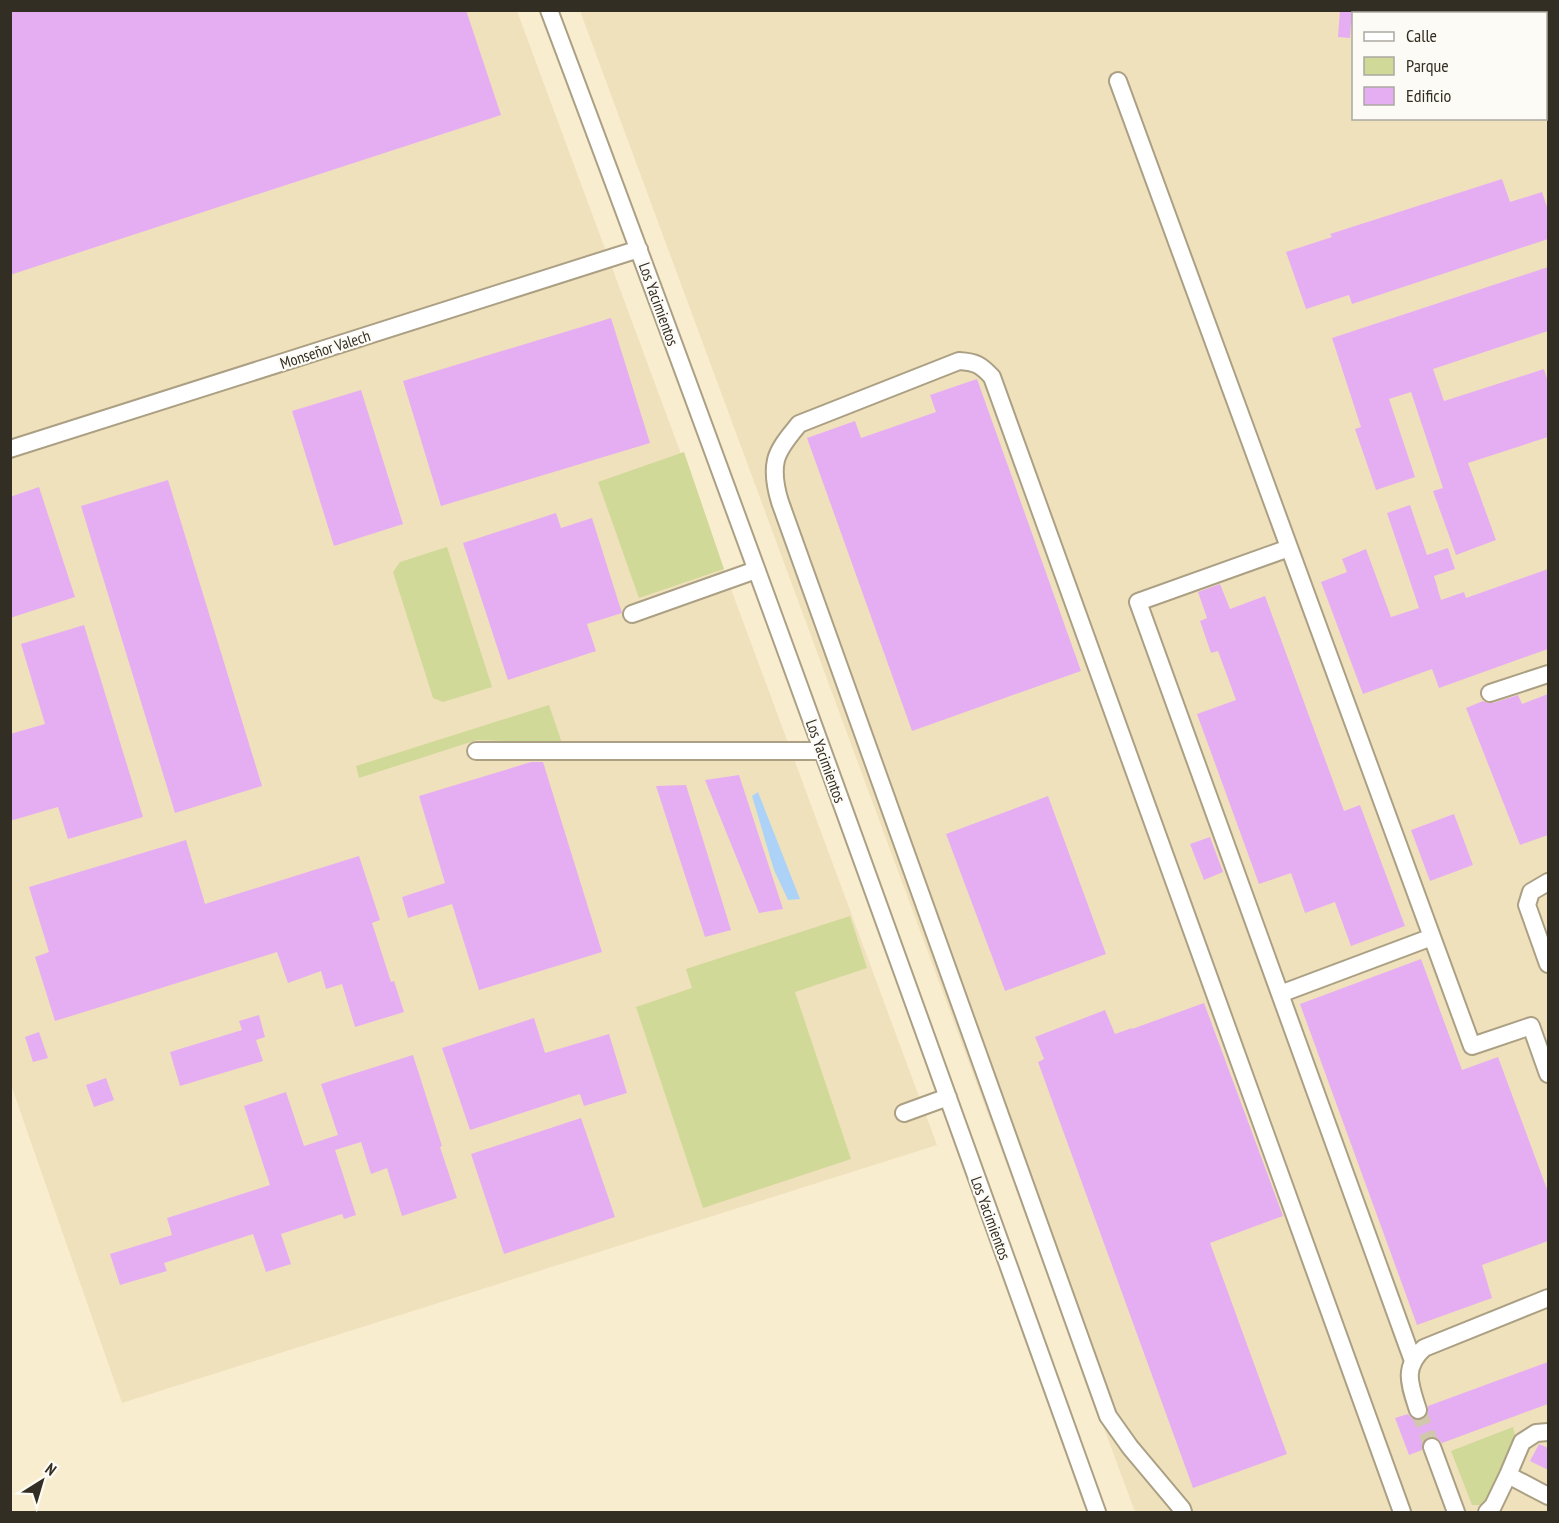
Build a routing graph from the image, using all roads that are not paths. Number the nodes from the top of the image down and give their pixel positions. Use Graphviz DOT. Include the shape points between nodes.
graph roads {
  1 [pos="549,10"];
  2 [pos="1118,81"];
  3 [pos="639,249"];
  4 [pos="10,449"];
  5 [pos="1289,548"];
  6 [pos="756,570"];
  7 [pos="632,614"];
  8 [pos="1548,674"];
  9 [pos="1490,693"];
  10 [pos="476,751"];
  11 [pos="822,751"];
  12 [pos="1548,882"];
  13 [pos="1432,937"];
  14 [pos="1548,964"];
  15 [pos="1280,994"];
  16 [pos="1548,1074"];
  17 [pos="948,1097"];
  18 [pos="904,1113"];
  19 [pos="1548,1298"];
  20 [pos="1413,1360"];
  21 [pos="1418,1410"];
  22 [pos="1548,1432"];
  23 [pos="1432,1447"];
  24 [pos="1508,1475"];
  25 [pos="1548,1496"];
  26 [pos="1495,1510"];
  27 [pos="1097,1512"];
  28 [pos="1184,1512"];
  29 [pos="1402,1512"];
  30 [pos="1456,1512"];
  1 -- 3 [label="street, Los Yacimientos"];
  2 -- 5 [label="street"];
  3 -- 4 [label="street, Monseñor Valech"];
  3 -- 6 [label="street, Los Yacimientos"];
  5 -- 13 [label="street"];
  5 -- 15 [label="street" via="1138,602"];
  6 -- 7 [label="street"];
  6 -- 11 [label="street, Los Yacimientos"];
  8 -- 9 [label="street"];
  10 -- 11 [label="street"];
  11 -- 17 [label="street, Los Yacimientos"];
  12 -- 14 [label="street" via="1531,892 1527,905"];
  13 -- 15 [label="street"];
  13 -- 16 [label="street" via="1472,1046 1531,1026"];
  15 -- 20 [label="street"];
  17 -- 18 [label="street"];
  17 -- 27 [label="street, Los Yacimientos"];
  19 -- 20 [label="street" via="1424,1348"];
  20 -- 21 [label="street" via="1410,1386"];
  22 -- 24 [label="street" via="1536,1433 1522,1442"];
  23 -- 30 [label="street"];
  24 -- 25 [label="street"];
  24 -- 26 [label="street"];
  28 -- 29 [label="street" via="1108,1416 775,485 776,459 799,424 959,361 982,366 992,377"];
}
